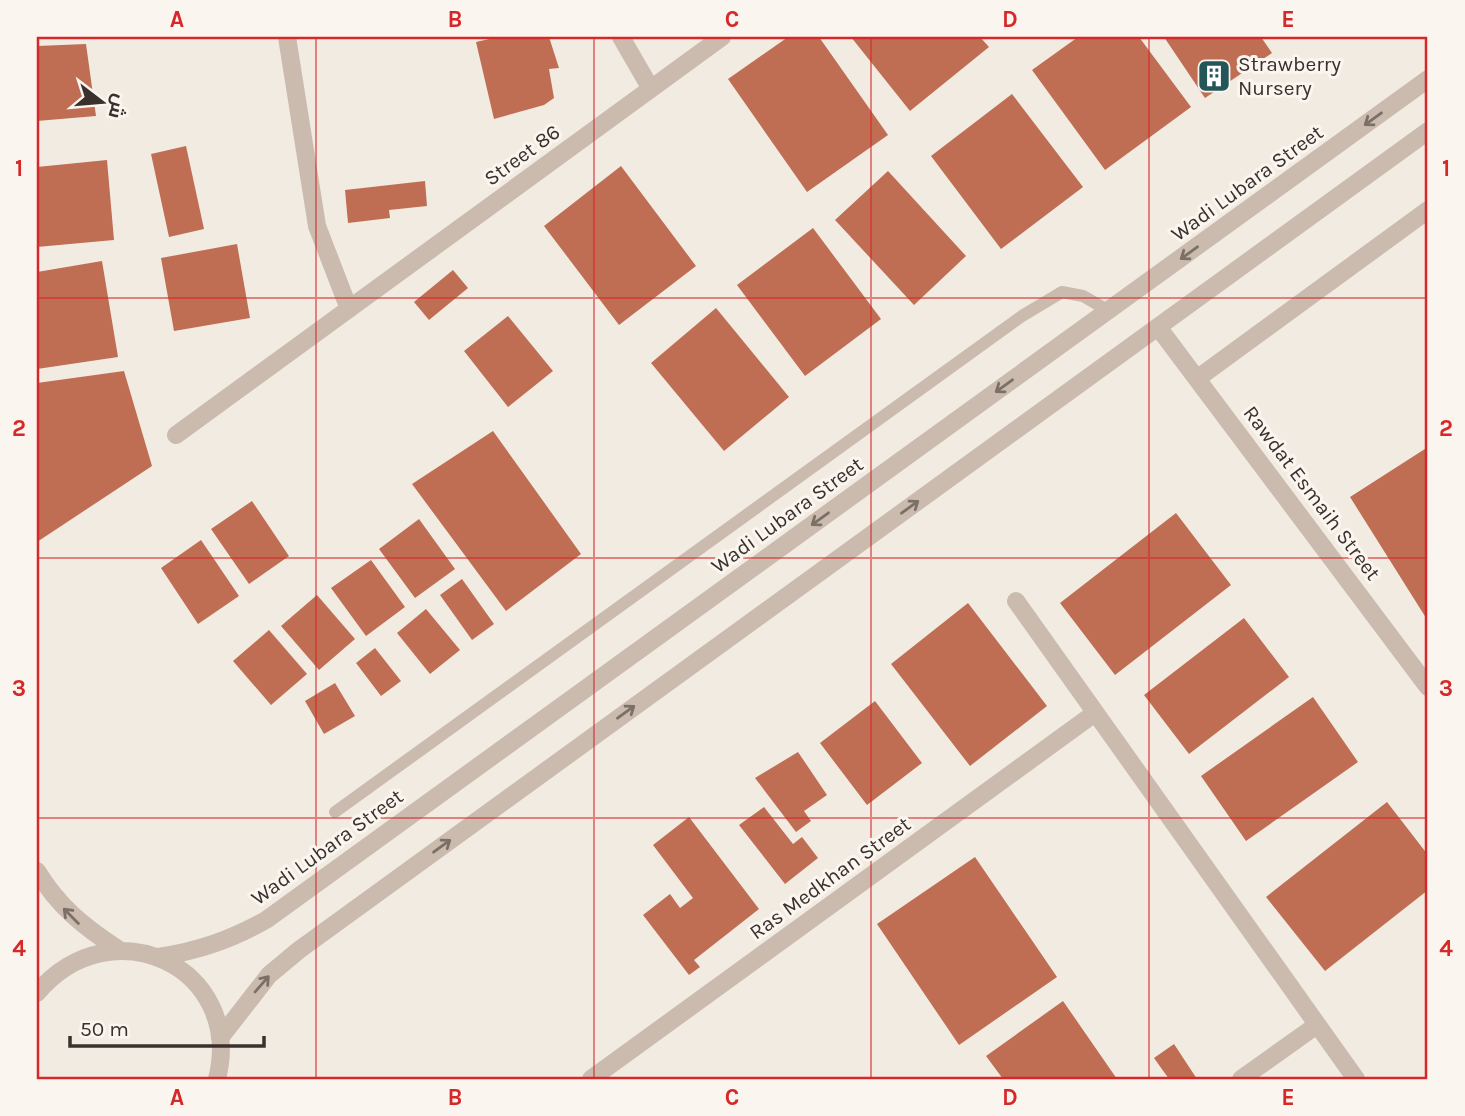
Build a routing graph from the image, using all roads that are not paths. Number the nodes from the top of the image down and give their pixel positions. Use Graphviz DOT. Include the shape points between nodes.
graph roads {
  1 [pos="287,37"];
  2 [pos="621,37"];
  3 [pos="722,37"];
  4 [pos="1428,79"];
  5 [pos="651,89"];
  6 [pos="1428,131"];
  7 [pos="1428,210"];
  8 [pos="349,309"];
  9 [pos="1108,311"];
  10 [pos="1158,327"];
  11 [pos="1198,378"];
  12 [pos="176,435"];
  13 [pos="1016,601"];
  14 [pos="1428,687"];
  15 [pos="1096,713"];
  16 [pos="335,813"];
  17 [pos="37,871"];
  18 [pos="118,949"];
  19 [pos="158,957"];
  20 [pos="37,993"];
  21 [pos="1317,1025"];
  22 [pos="220,1038"];
  23 [pos="217,1079"];
  24 [pos="591,1079"];
  25 [pos="1241,1079"];
  26 [pos="1356,1079"];
  1 -- 8 [label="street" via="317,226"];
  2 -- 5 [label="street"];
  3 -- 5 [label="street, Street 86"];
  4 -- 9 [label="street, Wadi Lubara Street, one-way"];
  5 -- 8 [label="street, Street 86"];
  6 -- 10 [label="street"];
  7 -- 11 [label="street"];
  8 -- 12 [label="street, Street 86"];
  9 -- 16 [label="lane" via="1083,296 1062,292 1022,316"];
  9 -- 19 [label="street, Wadi Lubara Street, one-way" via="266,920 201,950"];
  10 -- 11 [label="street, Rawdat Esmaih Street"];
  22 -- 10 [label="street, one-way" via="269,975 299,950"];
  11 -- 14 [label="street, Rawdat Esmaih Street"];
  13 -- 15 [label="street"];
  15 -- 21 [label="street"];
  15 -- 24 [label="street, Ras Medkhan Street"];
  18 -- 17 [label="street, one-way" via="80,925"];
  18 -- 19 [label="street"];
  18 -- 20 [label="street" via="70,962"];
  19 -- 22 [label="street" via="181,970 200,989"];
  21 -- 25 [label="street"];
  21 -- 26 [label="street"];
  22 -- 23 [label="street"];
}
